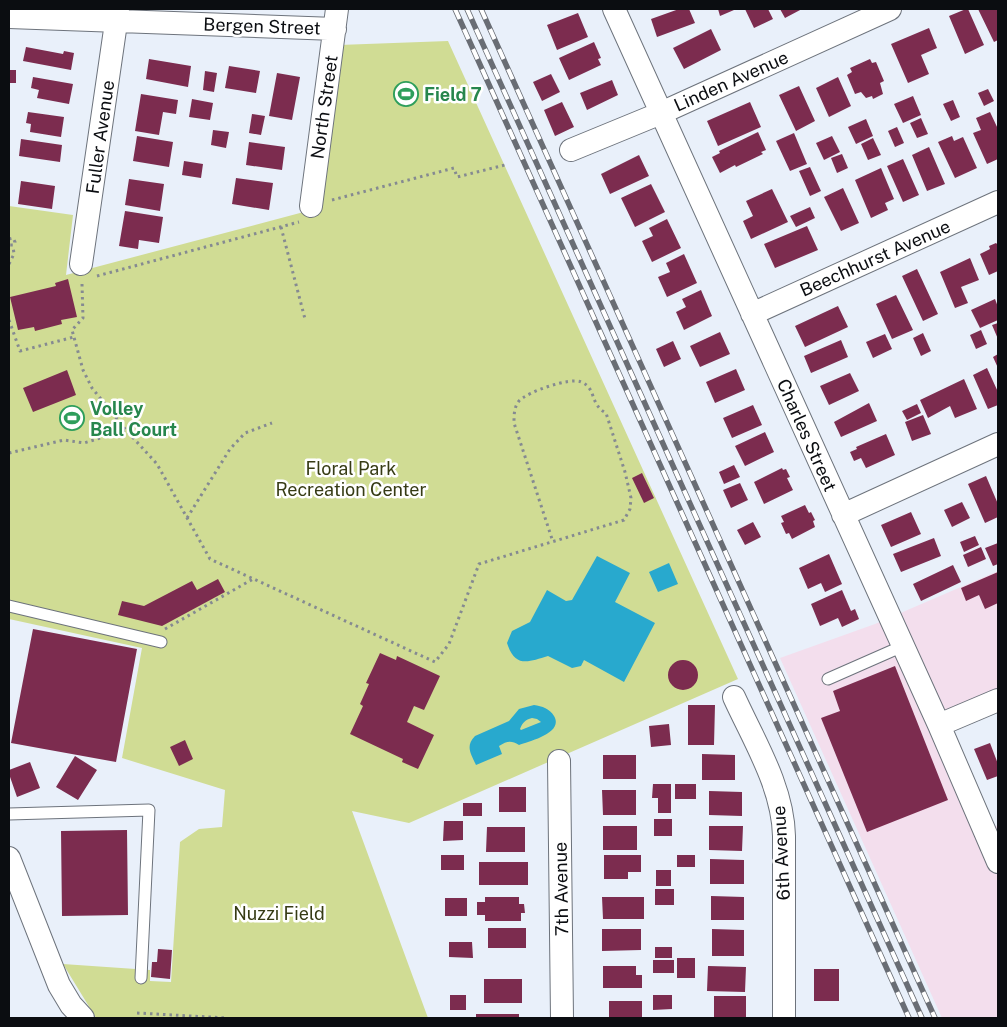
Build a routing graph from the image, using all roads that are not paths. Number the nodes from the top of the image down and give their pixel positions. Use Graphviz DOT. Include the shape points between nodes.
graph roads {
  1 [pos="614,9"];
  2 [pos="890,9"];
  3 [pos="117,15"];
  4 [pos="9,17"];
  5 [pos="336,19"];
  6 [pos="661,113"];
  7 [pos="571,150"];
  8 [pos="998,202"];
  9 [pos="311,206"];
  10 [pos="82,272"];
  11 [pos="752,314"];
  12 [pos="998,444"];
  13 [pos="843,515"];
  14 [pos="9,606"];
  15 [pos="161,642"];
  16 [pos="903,646"];
  17 [pos="828,679"];
  18 [pos="734,698"];
  19 [pos="998,700"];
  20 [pos="939,725"];
  21 [pos="559,761"];
  22 [pos="9,814"];
  23 [pos="9,859"];
  24 [pos="998,862"];
  25 [pos="141,978"];
  26 [pos="83,1018"];
  27 [pos="562,1018"];
  28 [pos="784,1018"];
  1 -- 6 [label="street, Charles Street"];
  2 -- 6 [label="street, Linden Avenue"];
  3 -- 4 [label="street, Bergen Street"];
  3 -- 5 [label="street, Bergen Street"];
  3 -- 10 [label="street, Fuller Avenue"];
  5 -- 9 [label="street, North Street"];
  6 -- 7 [label="street, Linden Avenue"];
  6 -- 11 [label="street, Charles Street"];
  8 -- 11 [label="street, Beechhurst Avenue"];
  11 -- 13 [label="street, Charles Street"];
  12 -- 13 [label="street"];
  13 -- 16 [label="street, Charles Street"];
  14 -- 15 [label="lane"];
  16 -- 17 [label="lane"];
  16 -- 20 [label="street, Charles Street"];
  18 -- 28 [label="street, 6th Avenue" via="773,784 782,812"];
  19 -- 20 [label="street"];
  20 -- 24 [label="street, Charles Street"];
  21 -- 27 [label="street, 7th Avenue"];
  22 -- 25 [label="lane" via="149,810"];
  23 -- 26 [label="street" via="60,985"];
}
